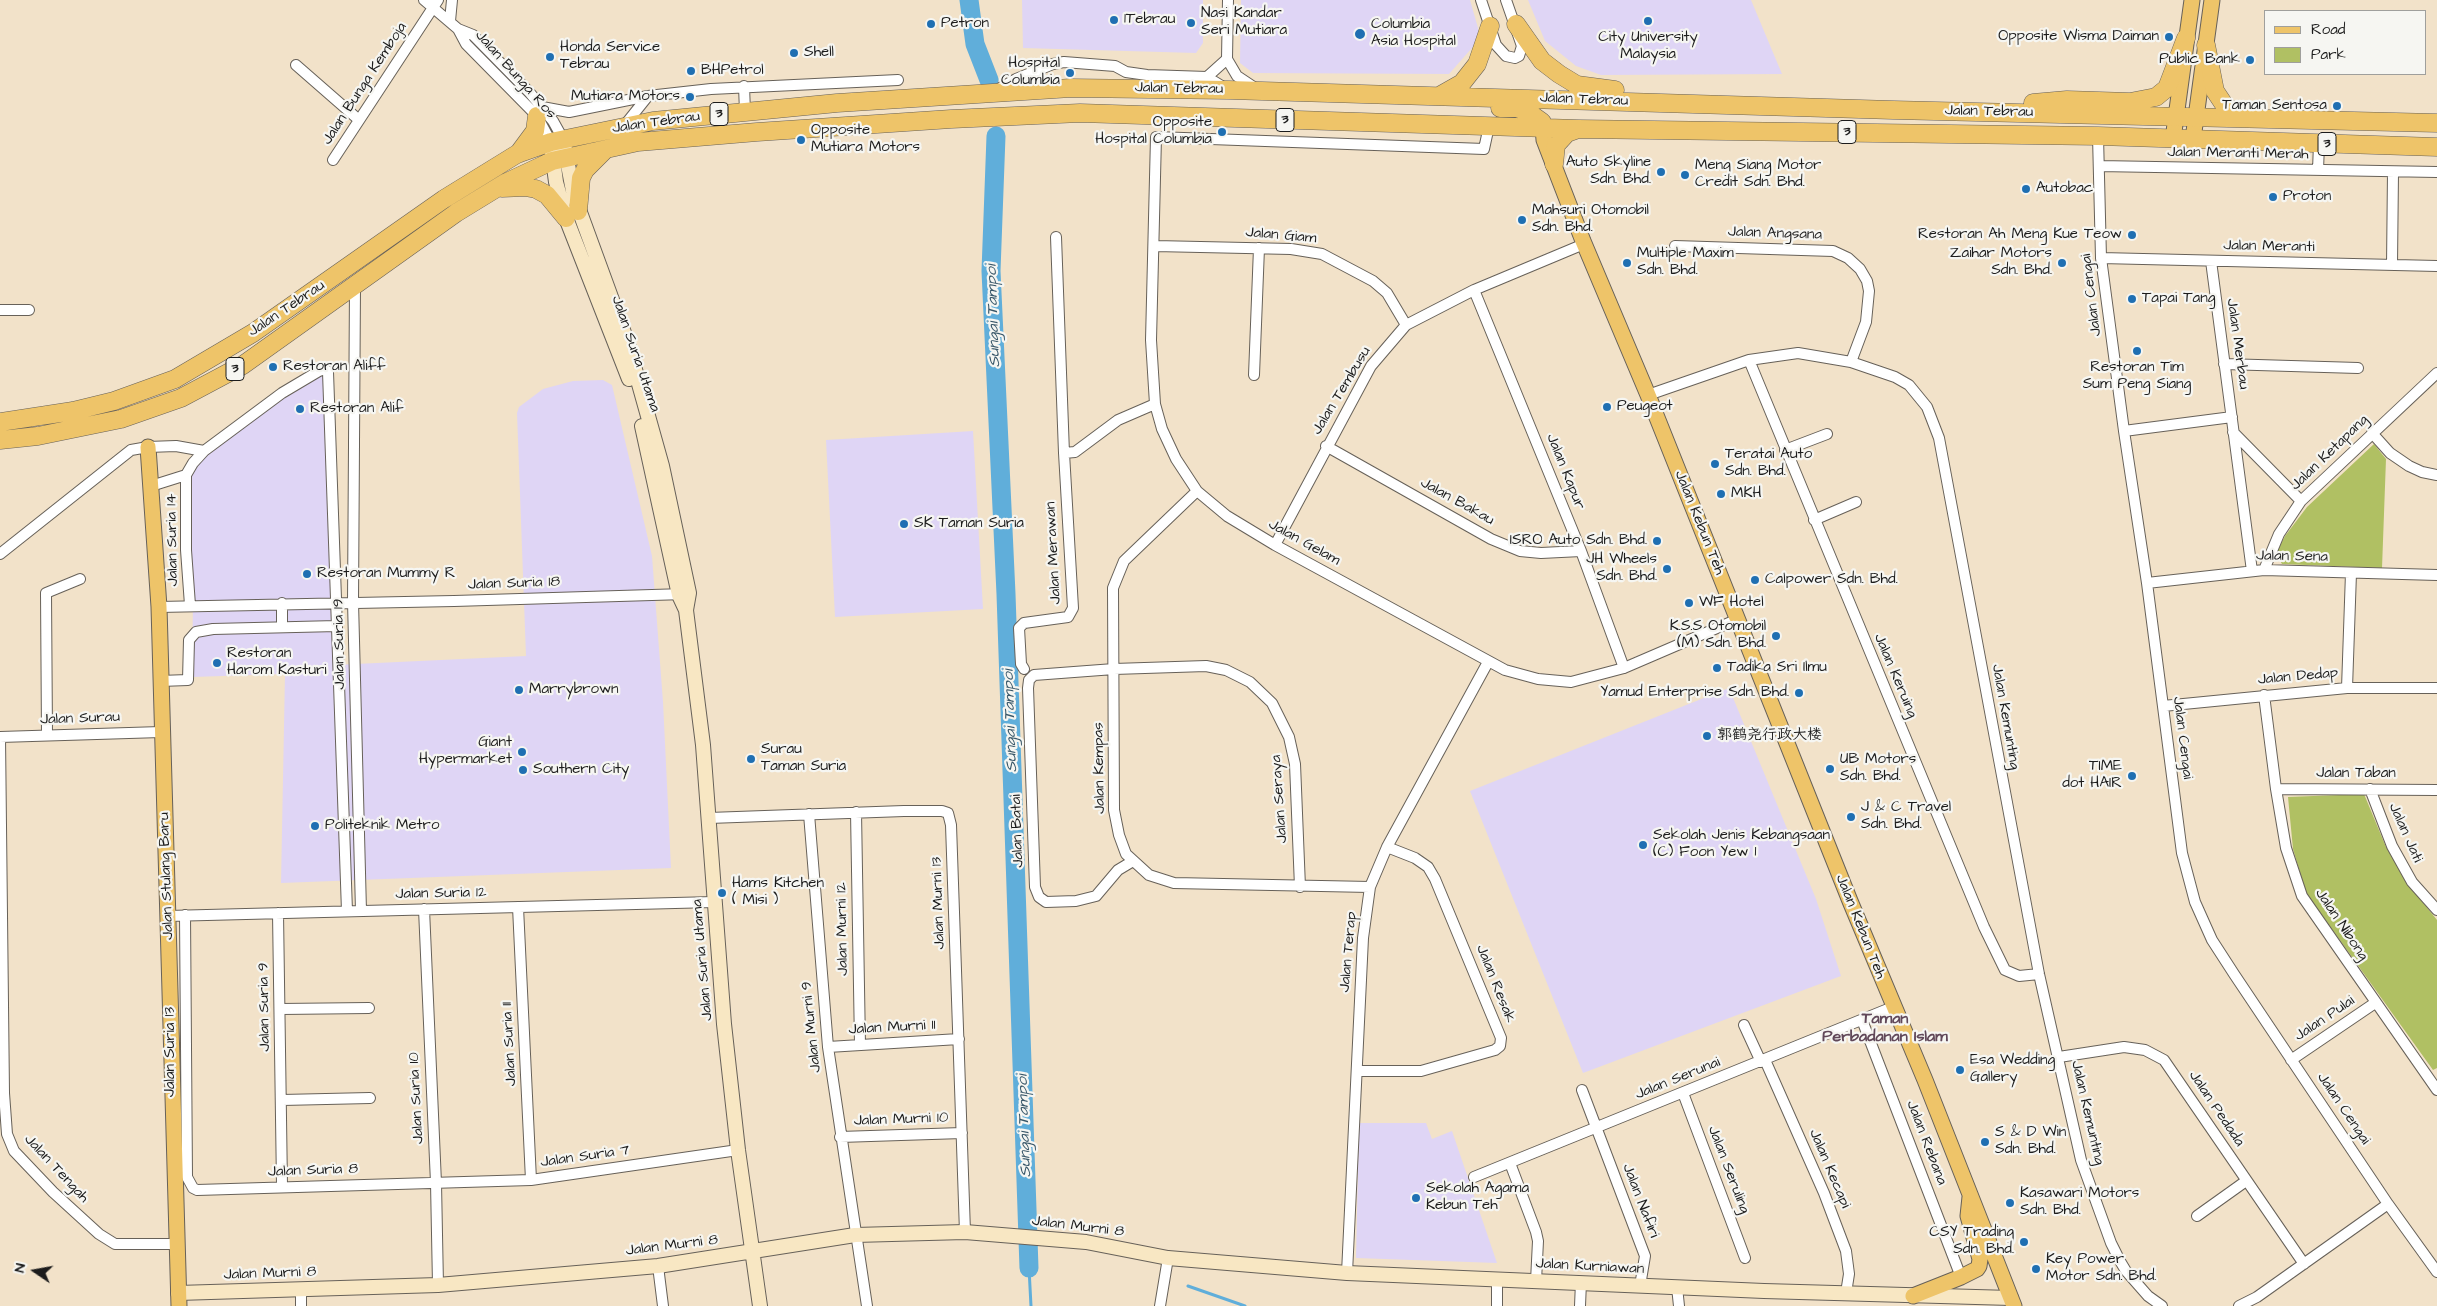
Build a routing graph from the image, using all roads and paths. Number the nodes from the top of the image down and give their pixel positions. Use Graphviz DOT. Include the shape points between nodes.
graph roads {
  1 [pos="424,0"];
  2 [pos="452,0"];
  3 [pos="1228,0"];
  4 [pos="1481,0"];
  5 [pos="1506,0"];
  6 [pos="2192,0"];
  7 [pos="2212,0"];
  8 [pos="436,4"];
  9 [pos="1516,24"];
  10 [pos="454,25"];
  11 [pos="1490,26"];
  12 [pos="2186,38"];
  13 [pos="2206,45"];
  14 [pos="1227,59"];
  15 [pos="296,65"];
  16 [pos="1208,78"];
  17 [pos="898,80"];
  18 [pos="836,83"];
  19 [pos="744,86"];
  20 [pos="1229,90"];
  21 [pos="994,92"];
  22 [pos="1263,92"];
  23 [pos="1361,94"];
  24 [pos="648,96"];
  25 [pos="1439,96"];
  26 [pos="1571,99"];
  27 [pos="837,103"];
  28 [pos="1764,106"];
  29 [pos="540,112"];
  30 [pos="745,112"];
  31 [pos="1981,112"];
  32 [pos="2176,116"];
  33 [pos="2196,116"];
  34 [pos="2244,118"];
  35 [pos="358,120"];
  36 [pos="2437,123"];
  37 [pos="624,126"];
  38 [pos="1497,126"];
  39 [pos="1537,128"];
  40 [pos="1578,129"];
  41 [pos="2098,136"];
  42 [pos="2173,139"];
  43 [pos="2193,139"];
  44 [pos="557,140"];
  45 [pos="2319,144"];
  46 [pos="2437,147"];
  47 [pos="606,149"];
  48 [pos="517,154"];
  49 [pos="559,159"];
  50 [pos="333,160"];
  51 [pos="1554,164"];
  52 [pos="2099,166"];
  53 [pos="2318,170"];
  54 [pos="2393,172"];
  55 [pos="2437,172"];
  56 [pos="495,189"];
  57 [pos="572,215"];
  58 [pos="1056,237"];
  59 [pos="1584,242"];
  60 [pos="1155,246"];
  61 [pos="1675,246"];
  62 [pos="1259,248"];
  63 [pos="2101,258"];
  64 [pos="2211,261"];
  65 [pos="2392,265"];
  66 [pos="2437,266"];
  67 [pos="355,286"];
  68 [pos="1474,290"];
  69 [pos="0,310"];
  70 [pos="29,310"];
  71 [pos="1406,324"];
  72 [pos="1749,360"];
  73 [pos="1851,362"];
  74 [pos="2224,364"];
  75 [pos="2358,368"];
  76 [pos="2437,373"];
  77 [pos="1254,375"];
  78 [pos="1648,395"];
  79 [pos="1155,404"];
  80 [pos="2232,417"];
  81 [pos="0,422"];
  82 [pos="2124,432"];
  83 [pos="2233,432"];
  84 [pos="2372,433"];
  85 [pos="1827,434"];
  86 [pos="0,440"];
  87 [pos="1326,446"];
  88 [pos="148,447"];
  89 [pos="1786,450"];
  90 [pos="204,451"];
  91 [pos="1064,453"];
  92 [pos="186,474"];
  93 [pos="2437,475"];
  94 [pos="152,486"];
  95 [pos="1197,491"];
  96 [pos="2301,501"];
  97 [pos="1856,502"];
  98 [pos="1814,520"];
  99 [pos="1275,544"];
  100 [pos="1582,551"];
  101 [pos="0,554"];
  102 [pos="2264,570"];
  103 [pos="2252,571"];
  104 [pos="2350,573"];
  105 [pos="2437,575"];
  106 [pos="80,579"];
  107 [pos="2147,583"];
  108 [pos="684,594"];
  109 [pos="336,602"];
  110 [pos="354,602"];
  111 [pos="282,604"];
  112 [pos="190,605"];
  113 [pos="159,606"];
  114 [pos="1738,619"];
  115 [pos="282,626"];
  116 [pos="337,626"];
  117 [pos="1488,662"];
  118 [pos="1024,668"];
  119 [pos="1624,668"];
  120 [pos="1114,669"];
  121 [pos="160,681"];
  122 [pos="2347,688"];
  123 [pos="2437,688"];
  124 [pos="2264,695"];
  125 [pos="2163,706"];
  126 [pos="161,732"];
  127 [pos="46,735"];
  128 [pos="0,737"];
  129 [pos="2370,788"];
  130 [pos="2276,789"];
  131 [pos="2437,790"];
  132 [pos="856,812"];
  133 [pos="809,814"];
  134 [pos="709,818"];
  135 [pos="1388,847"];
  136 [pos="1133,861"];
  137 [pos="1300,886"];
  138 [pos="1370,887"];
  139 [pos="1,892"];
  140 [pos="714,902"];
  141 [pos="518,907"];
  142 [pos="424,909"];
  143 [pos="2437,910"];
  144 [pos="347,911"];
  145 [pos="361,911"];
  146 [pos="278,913"];
  147 [pos="185,915"];
  148 [pos="168,916"];
  149 [pos="2039,974"];
  150 [pos="2375,1003"];
  151 [pos="1893,1007"];
  152 [pos="369,1008"];
  153 [pos="280,1009"];
  154 [pos="1862,1020"];
  155 [pos="1744,1025"];
  156 [pos="959,1039"];
  157 [pos="860,1045"];
  158 [pos="828,1047"];
  159 [pos="2059,1057"];
  160 [pos="2291,1060"];
  161 [pos="1763,1061"];
  162 [pos="1356,1071"];
  163 [pos="2434,1077"];
  164 [pos="1582,1090"];
  165 [pos="2437,1090"];
  166 [pos="2,1093"];
  167 [pos="1683,1093"];
  168 [pos="370,1098"];
  169 [pos="282,1100"];
  170 [pos="1596,1129"];
  171 [pos="962,1133"];
  172 [pos="840,1137"];
  173 [pos="738,1150"];
  174 [pos="1510,1163"];
  175 [pos="1474,1177"];
  176 [pos="531,1180"];
  177 [pos="2246,1180"];
  178 [pos="436,1183"];
  179 [pos="282,1186"];
  180 [pos="192,1188"];
  181 [pos="1971,1195"];
  182 [pos="2388,1204"];
  183 [pos="2197,1216"];
  184 [pos="965,1232"];
  185 [pos="855,1235"];
  186 [pos="176,1244"];
  187 [pos="753,1252"];
  188 [pos="1745,1258"];
  189 [pos="1167,1264"];
  190 [pos="2304,1264"];
  191 [pos="658,1266"];
  192 [pos="2437,1272"];
  193 [pos="1347,1273"];
  194 [pos="1961,1277"];
  195 [pos="1498,1279"];
  196 [pos="1536,1281"];
  197 [pos="1581,1282"];
  198 [pos="438,1285"];
  199 [pos="1640,1286"];
  200 [pos="1677,1287"];
  201 [pos="301,1289"];
  202 [pos="1846,1293"];
  203 [pos="1913,1296"];
  204 [pos="178,1300"];
  205 [pos="2012,1302"];
  206 [pos="1161,1303"];
  207 [pos="301,1306"];
  208 [pos="663,1306"];
  209 [pos="760,1306"];
  210 [pos="867,1306"];
  211 [pos="1497,1306"];
  212 [pos="1580,1306"];
  213 [pos="1679,1306"];
  214 [pos="2162,1306"];
  215 [pos="2239,1306"];
  1 -- 8 [label="street, Jalan Bunga Ros"];
  2 -- 10 [label="street"];
  3 -- 14 [label="street"];
  4 -- 11 [label="street"];
  5 -- 9 [label="street"];
  6 -- 12 [label="main road"];
  7 -- 13 [label="main road"];
  8 -- 10 [label="street, Jalan Bunga Ros"];
  8 -- 35 [label="street, Jalan Bunga Kemboja"];
  9 -- 11 [label="street" via="1522,46 1515,58 1500,50"];
  9 -- 28 [label="highway" via="1542,61 1577,85"];
  10 -- 29 [label="street, Jalan Bunga Ros" via="466,44"];
  11 -- 25 [label="highway" via="1477,64 1462,83"];
  12 -- 31 [label="highway" via="2167,88 2156,97 2130,102 2042,102"];
  12 -- 32 [label="main road"];
  13 -- 33 [label="main road"];
  13 -- 34 [label="highway" via="2215,92 2225,106"];
  14 -- 16 [label="street"];
  14 -- 22 [label="street" via="1237,76"];
  15 -- 35 [label="street"];
  16 -- 20 [label="street"];
  16 -- 21 [label="street" via="1147,75 1126,72 1115,66 1064,62 1016,79"];
  17 -- 18 [label="street"];
  18 -- 19 [label="street"];
  18 -- 27 [label="street"];
  19 -- 24 [label="street"];
  19 -- 30 [label="street"];
  20 -- 21 [label="highway, Jalan Tebrau / 3" via="1070,88"];
  20 -- 22 [label="highway, Jalan Tebrau / 3"];
  21 -- 27 [label="highway, Jalan Tebrau / 3"];
  22 -- 23 [label="highway, Jalan Tebrau / 3"];
  23 -- 25 [label="highway, Jalan Tebrau / 3"];
  23 -- 39 [label="highway" via="1391,104 1517,108"];
  24 -- 29 [label="street" via="569,112"];
  24 -- 37 [label="street"];
  25 -- 26 [label="highway, Jalan Tebrau / 3"];
  26 -- 28 [label="highway, Jalan Tebrau / 3"];
  26 -- 39 [label="highway" via="1558,104"];
  27 -- 30 [label="highway, Jalan Tebrau / 3"];
  28 -- 31 [label="highway, Jalan Tebrau / 3"];
  29 -- 44 [label="street, Jalan Bunga Ros"];
  29 -- 48 [label="highway" via="535,131"];
  30 -- 37 [label="highway, Jalan Tebrau / 3"];
  31 -- 32 [label="highway, Jalan Tebrau / 3"];
  32 -- 33 [label="highway, Jalan Tebrau / 3"];
  32 -- 42 [label="main road"];
  33 -- 34 [label="highway, Jalan Tebrau / 3"];
  33 -- 43 [label="main road"];
  34 -- 36 [label="highway, Jalan Tebrau / 3"];
  35 -- 50 [label="street, Jalan Bunga Kemboja"];
  37 -- 44 [label="highway, Jalan Tebrau / 3"];
  38 -- 39 [label="highway, Jalan Tebrau / 3"];
  38 -- 47 [label="highway, Jalan Tebrau / 3" via="1080,114 757,132 638,142"];
  38 -- 60 [label="street, Jalan Gelam" via="1484,149 1156,137"];
  39 -- 40 [label="highway, Jalan Tebrau / 3"];
  39 -- 51 [label="main road, Jalan Kebun Teh"];
  39 -- 59 [label="main road, Jalan Kebun Teh" via="1567,222"];
  40 -- 41 [label="highway, Jalan Tebrau / 3"];
  40 -- 51 [label="highway" via="1556,145"];
  41 -- 42 [label="highway, Jalan Tebrau / 3"];
  41 -- 52 [label="street, Jalan Cengai"];
  42 -- 43 [label="highway, Jalan Tebrau / 3"];
  43 -- 45 [label="highway, Jalan Tebrau / 3"];
  44 -- 48 [label="highway, Jalan Tebrau / 3"];
  44 -- 49 [label="street, Jalan Suria Utama"];
  45 -- 46 [label="highway, Jalan Tebrau / 3"];
  45 -- 53 [label="street"];
  47 -- 49 [label="highway, Jalan Tebrau / 3"];
  47 -- 57 [label="highway" via="585,170"];
  48 -- 81 [label="highway, Jalan Tebrau / 3" via="444,199 253,333 175,379 74,411"];
  49 -- 56 [label="highway, Jalan Tebrau / 3"];
  49 -- 57 [label="street, Jalan Suria Utama"];
  51 -- 59 [label="main road, Jalan Kebun Teh"];
  52 -- 53 [label="street, Jalan Meranti Merah"];
  52 -- 63 [label="street, Jalan Cengai"];
  53 -- 54 [label="street, Jalan Meranti Merah"];
  54 -- 55 [label="street, Jalan Meranti Merah"];
  54 -- 65 [label="street"];
  56 -- 57 [label="highway" via="536,189"];
  56 -- 67 [label="highway, Jalan Tebrau / 3" via="456,212"];
  57 -- 108 [label="street, Jalan Suria Utama" via="636,398"];
  58 -- 91 [label="street, Jalan Merawan"];
  59 -- 68 [label="street, Jalan Tembusu"];
  59 -- 78 [label="main road, Jalan Kebun Teh"];
  60 -- 62 [label="street, Jalan Giam"];
  60 -- 79 [label="street, Jalan Gelam" via="1151,340"];
  61 -- 73 [label="street, Jalan Angsana" via="1833,251 1848,258 1868,281 1869,291 1866,322"];
  62 -- 71 [label="street, Jalan Giam" via="1322,254 1358,272 1387,293"];
  62 -- 77 [label="street"];
  63 -- 64 [label="street, Jalan Meranti"];
  63 -- 82 [label="street, Jalan Cengai"];
  64 -- 65 [label="street, Jalan Meranti"];
  64 -- 74 [label="street, Jalan Merbau"];
  65 -- 66 [label="street, Jalan Meranti"];
  67 -- 86 [label="highway, Jalan Tebrau / 3" via="243,365 181,398 122,419 38,436"];
  67 -- 110 [label="street, Jalan Suria 19"];
  68 -- 71 [label="street, Jalan Tembusu"];
  68 -- 100 [label="street, Jalan Kapur"];
  69 -- 70 [label="street"];
  71 -- 87 [label="street, Jalan Tembusu" via="1371,366"];
  72 -- 73 [label="street, Jalan Kemunting" via="1798,353"];
  72 -- 78 [label="street, Jalan Kemunting"];
  72 -- 89 [label="street, Jalan Keruing"];
  73 -- 149 [label="street, Jalan Kemunting" via="1895,377 1909,386 1927,407 1939,438"];
  74 -- 75 [label="street"];
  74 -- 80 [label="street, Jalan Merbau"];
  76 -- 84 [label="street, Jalan Ketapang"];
  78 -- 114 [label="main road, Jalan Kebun Teh"];
  79 -- 91 [label="street" via="1118,420 1074,452"];
  79 -- 95 [label="street, Jalan Gelam" via="1162,429 1176,458"];
  80 -- 82 [label="street"];
  80 -- 83 [label="street, Jalan Merbau"];
  82 -- 107 [label="street, Jalan Cengai"];
  83 -- 96 [label="street"];
  83 -- 103 [label="street, Jalan Merbau"];
  84 -- 93 [label="street" via="2390,453 2409,466"];
  84 -- 96 [label="street, Jalan Ketapang"];
  85 -- 89 [label="street"];
  87 -- 99 [label="street, Jalan Tembusu"];
  87 -- 100 [label="street, Jalan Bakau" via="1513,548 1541,554"];
  88 -- 90 [label="street" via="176,446"];
  88 -- 94 [label="main road, Jalan Stulang Baru"];
  88 -- 101 [label="street" via="126,453"];
  89 -- 98 [label="street, Jalan Keruing"];
  90 -- 92 [label="street"];
  90 -- 109 [label="street" via="282,393 319,370 328,372"];
  91 -- 118 [label="street, Jalan Merawan" via="1073,608 1068,617 1024,623 1019,628 1020,664"];
  92 -- 94 [label="street"];
  92 -- 112 [label="street, Jalan Suria 14"];
  94 -- 113 [label="main road, Jalan Stulang Baru"];
  95 -- 99 [label="street, Jalan Gelam" via="1227,516"];
  95 -- 120 [label="street, Jalan Kempas" via="1124,561 1113,588"];
  96 -- 102 [label="street, Jalan Ketapang" via="2279,534"];
  97 -- 98 [label="street"];
  98 -- 149 [label="street, Jalan Keruing" via="1984,927 2005,970 2019,976"];
  99 -- 117 [label="street, Jalan Gelam"];
  100 -- 119 [label="street, Jalan Kapur"];
  102 -- 103 [label="street, Jalan Sena"];
  102 -- 104 [label="street, Jalan Sena"];
  103 -- 107 [label="street, Jalan Sena"];
  104 -- 105 [label="street, Jalan Sena"];
  104 -- 122 [label="street"];
  106 -- 127 [label="street" via="46,593"];
  107 -- 125 [label="street, Jalan Cengai"];
  108 -- 110 [label="street, Jalan Suria 18"];
  108 -- 134 [label="street, Jalan Suria Utama"];
  109 -- 110 [label="street, Jalan Suria 18"];
  109 -- 111 [label="street, Jalan Suria 18"];
  109 -- 116 [label="street"];
  110 -- 145 [label="street, Jalan Suria 19"];
  111 -- 112 [label="street, Jalan Suria 18"];
  111 -- 115 [label="street"];
  112 -- 113 [label="street, Jalan Suria 18"];
  113 -- 121 [label="main road, Jalan Stulang Baru"];
  114 -- 119 [label="street, Jalan Gelam"];
  114 -- 151 [label="main road, Jalan Kebun Teh"];
  115 -- 116 [label="street"];
  115 -- 121 [label="street" via="213,628 196,632 189,640 188,680"];
  116 -- 144 [label="street"];
  117 -- 119 [label="street, Jalan Gelam" via="1538,680 1571,682"];
  117 -- 135 [label="street, Jalan Terap"];
  120 -- 136 [label="street, Jalan Kempas" via="1114,810 1126,854"];
  120 -- 136 [label="street, Jalan Batai" via="1043,674 1029,680 1036,887 1039,897 1046,902 1096,896 1118,870"];
  120 -- 137 [label="street, Jalan Seraya" via="1206,666 1226,670 1250,682 1272,703 1289,737 1295,764"];
  121 -- 126 [label="main road, Jalan Stulang Baru"];
  122 -- 123 [label="street, Jalan Dedap"];
  122 -- 124 [label="street, Jalan Dedap"];
  124 -- 125 [label="street, Jalan Dedap"];
  124 -- 130 [label="street, Jalan Nibong"];
  125 -- 160 [label="street, Jalan Cengai" via="2182,853 2195,902 2212,940"];
  126 -- 127 [label="street, Jalan Surau"];
  126 -- 148 [label="main road, Jalan Stulang Baru"];
  127 -- 128 [label="street, Jalan Surau"];
  128 -- 139 [label="street, Jalan Tengah"];
  129 -- 130 [label="street, Jalan Taban"];
  129 -- 131 [label="street, Jalan Taban"];
  129 -- 143 [label="street, Jalan Jati" via="2392,846 2412,882"];
  130 -- 150 [label="street, Jalan Nibong" via="2286,848 2302,896"];
  132 -- 133 [label="street, Jalan Murni 13"];
  132 -- 156 [label="street, Jalan Murni 13" via="934,810 948,813"];
  132 -- 157 [label="street, Jalan Murni 12"];
  133 -- 134 [label="street, Jalan Murni 13"];
  133 -- 158 [label="street, Jalan Murni 9"];
  134 -- 140 [label="street, Jalan Suria Utama"];
  135 -- 138 [label="street, Jalan Terap"];
  135 -- 162 [label="street, Jalan Resak" via="1415,858 1428,867 1435,879 1501,1038 1500,1046 1421,1071"];
  136 -- 137 [label="street, Jalan Kempas" via="1149,875 1174,883"];
  137 -- 138 [label="street, Jalan Kempas"];
  138 -- 162 [label="street, Jalan Terap" via="1362,938"];
  139 -- 166 [label="street, Jalan Tengah"];
  140 -- 141 [label="street, Jalan Suria 12"];
  140 -- 173 [label="street, Jalan Suria Utama"];
  141 -- 142 [label="street, Jalan Suria 12"];
  141 -- 176 [label="street, Jalan Suria 11"];
  142 -- 145 [label="street, Jalan Suria 12"];
  142 -- 178 [label="street, Jalan Suria 10"];
  144 -- 145 [label="street, Jalan Suria 12"];
  144 -- 146 [label="street, Jalan Suria 12"];
  146 -- 147 [label="street, Jalan Suria 12"];
  146 -- 153 [label="street, Jalan Suria 9"];
  147 -- 148 [label="street, Jalan Suria 12"];
  147 -- 180 [label="street, Jalan Suria 13" via="187,1177"];
  148 -- 186 [label="main road, Jalan Stulang Baru"];
  149 -- 159 [label="street, Jalan Kemunting"];
  150 -- 160 [label="street, Jalan Pulai"];
  150 -- 163 [label="street, Jalan Nibong"];
  151 -- 154 [label="street, Jalan Serunai"];
  151 -- 181 [label="main road, Jalan Kebun Teh"];
  152 -- 153 [label="street"];
  153 -- 169 [label="street, Jalan Suria 9"];
  154 -- 161 [label="street, Jalan Serunai"];
  154 -- 194 [label="street, Jalan Rebana"];
  155 -- 161 [label="street, Jalan Kecapi"];
  156 -- 157 [label="street, Jalan Murni 11"];
  156 -- 171 [label="street, Jalan Murni 13"];
  157 -- 158 [label="street, Jalan Murni 11"];
  158 -- 172 [label="street, Jalan Murni 9"];
  159 -- 177 [label="street, Jalan Pedada" via="2124,1047 2145,1050 2164,1060"];
  159 -- 214 [label="street, Jalan Kemunting" via="2081,1160 2111,1243 2135,1283"];
  160 -- 182 [label="street, Jalan Cengai"];
  161 -- 167 [label="street, Jalan Serunai"];
  161 -- 202 [label="street, Jalan Kecapi" via="1824,1193 1846,1251"];
  162 -- 193 [label="street, Jalan Terap"];
  163 -- 165 [label="street, Jalan Nibong"];
  164 -- 170 [label="street, Jalan Nafiri"];
  166 -- 186 [label="street, Jalan Tengah" via="7,1134 14,1151 99,1234 123,1246"];
  167 -- 170 [label="street, Jalan Serunai"];
  167 -- 188 [label="street, Jalan Seruling"];
  168 -- 169 [label="street"];
  169 -- 179 [label="street, Jalan Suria 9"];
  170 -- 174 [label="street, Jalan Serunai"];
  170 -- 199 [label="street, Jalan Nafiri" via="1645,1256"];
  171 -- 172 [label="street, Jalan Murni 10"];
  171 -- 184 [label="street, Jalan Murni 13"];
  172 -- 185 [label="street, Jalan Murni 9"];
  173 -- 176 [label="street, Jalan Suria 7"];
  173 -- 187 [label="street, Jalan Suria Utama"];
  174 -- 175 [label="street, Jalan Serunai"];
  174 -- 196 [label="street" via="1538,1241"];
  176 -- 178 [label="street, Jalan Suria 7"];
  177 -- 183 [label="street"];
  177 -- 190 [label="street, Jalan Pedada"];
  178 -- 179 [label="street, Jalan Suria 8"];
  178 -- 198 [label="street, Jalan Suria 10"];
  179 -- 180 [label="street, Jalan Suria 8" via="202,1191"];
  181 -- 194 [label="main road" via="1968,1216 1980,1266"];
  181 -- 205 [label="main road, Jalan Kebun Teh"];
  182 -- 190 [label="street"];
  182 -- 192 [label="street, Jalan Cengai"];
  184 -- 185 [label="street, Jalan Murni 8"];
  184 -- 189 [label="street, Jalan Murni 8" via="1110,1246"];
  185 -- 187 [label="street, Jalan Murni 8"];
  185 -- 210 [label="street, Jalan Murni 9"];
  186 -- 204 [label="main road, Jalan Stulang Baru"];
  187 -- 191 [label="street, Jalan Murni 8"];
  187 -- 209 [label="street, Jalan Suria Utama"];
  189 -- 193 [label="street, Jalan Kurniawan"];
  189 -- 206 [label="street"];
  190 -- 215 [label="street"];
  191 -- 198 [label="street, Jalan Murni 8"];
  191 -- 208 [label="street"];
  193 -- 195 [label="street, Jalan Kurniawan"];
  194 -- 203 [label="main road"];
  195 -- 196 [label="street, Jalan Kurniawan"];
  195 -- 211 [label="street"];
  196 -- 197 [label="street, Jalan Kurniawan"];
  197 -- 199 [label="street, Jalan Kurniawan"];
  197 -- 212 [label="street"];
  198 -- 201 [label="street, Jalan Murni 8"];
  199 -- 200 [label="street, Jalan Kurniawan"];
  200 -- 202 [label="street, Jalan Kurniawan"];
  200 -- 213 [label="street"];
  201 -- 204 [label="street, Jalan Murni 8"];
  201 -- 207 [label="street"];
  202 -- 203 [label="street, Jalan Kurniawan"];
  203 -- 205 [label="street, Jalan Kurniawan"];
}
